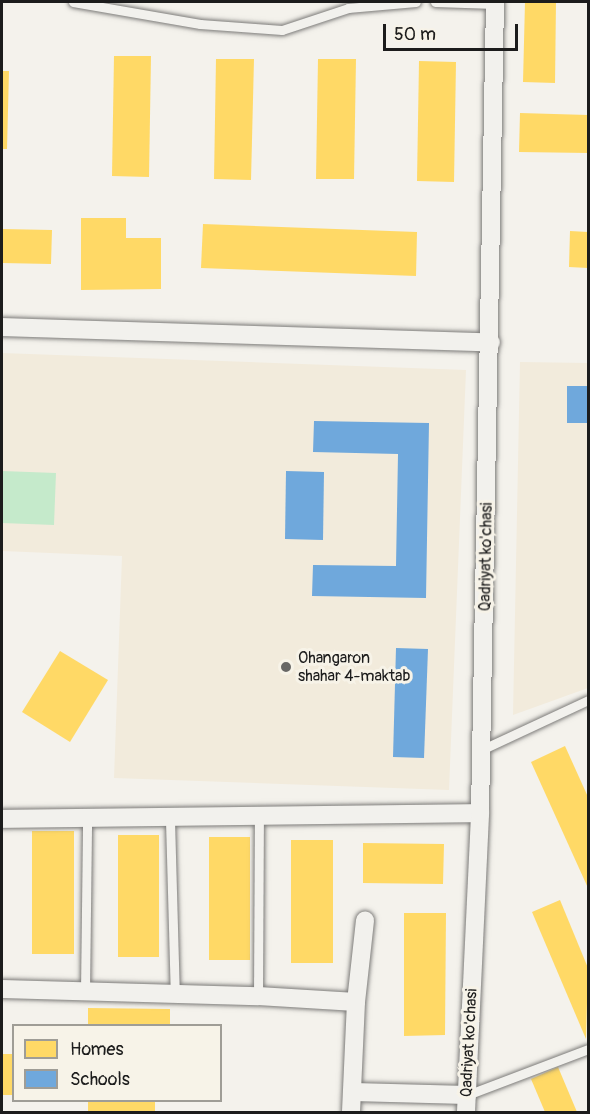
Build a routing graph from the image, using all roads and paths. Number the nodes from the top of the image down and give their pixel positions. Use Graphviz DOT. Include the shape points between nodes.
graph roads {
  1 [pos="73,2"];
  2 [pos="416,2"];
  3 [pos="435,2"];
  4 [pos="495,3"];
  5 [pos="2,327"];
  6 [pos="491,342"];
  7 [pos="588,700"];
  8 [pos="481,750"];
  9 [pos="480,813"];
  10 [pos="259,818"];
  11 [pos="2,819"];
  12 [pos="87,820"];
  13 [pos="170,820"];
  14 [pos="365,920"];
  15 [pos="2,989"];
  16 [pos="85,992"];
  17 [pos="175,996"];
  18 [pos="258,996"];
  19 [pos="356,1002"];
  20 [pos="588,1049"];
  21 [pos="353,1092"];
  22 [pos="466,1104"];
  23 [pos="351,1113"];
  1 -- 2 [label="lane" via="200,24 282,30 348,8"];
  3 -- 4 [label="lane"];
  4 -- 6 [label="street, Qadriyat ko'chasi"];
  5 -- 6 [label="street"];
  6 -- 8 [label="street, Qadriyat ko'chasi"];
  7 -- 8 [label="lane"];
  8 -- 9 [label="street, Qadriyat ko'chasi"];
  9 -- 10 [label="street"];
  9 -- 22 [label="street, Qadriyat ko'chasi"];
  10 -- 13 [label="street"];
  10 -- 18 [label="lane"];
  11 -- 12 [label="street"];
  12 -- 13 [label="street"];
  12 -- 16 [label="lane"];
  13 -- 17 [label="lane"];
  14 -- 19 [label="street"];
  15 -- 16 [label="street"];
  16 -- 17 [label="street"];
  17 -- 18 [label="street"];
  18 -- 19 [label="street"];
  19 -- 21 [label="street"];
  20 -- 22 [label="lane"];
  21 -- 22 [label="street"];
  21 -- 23 [label="street"];
}
